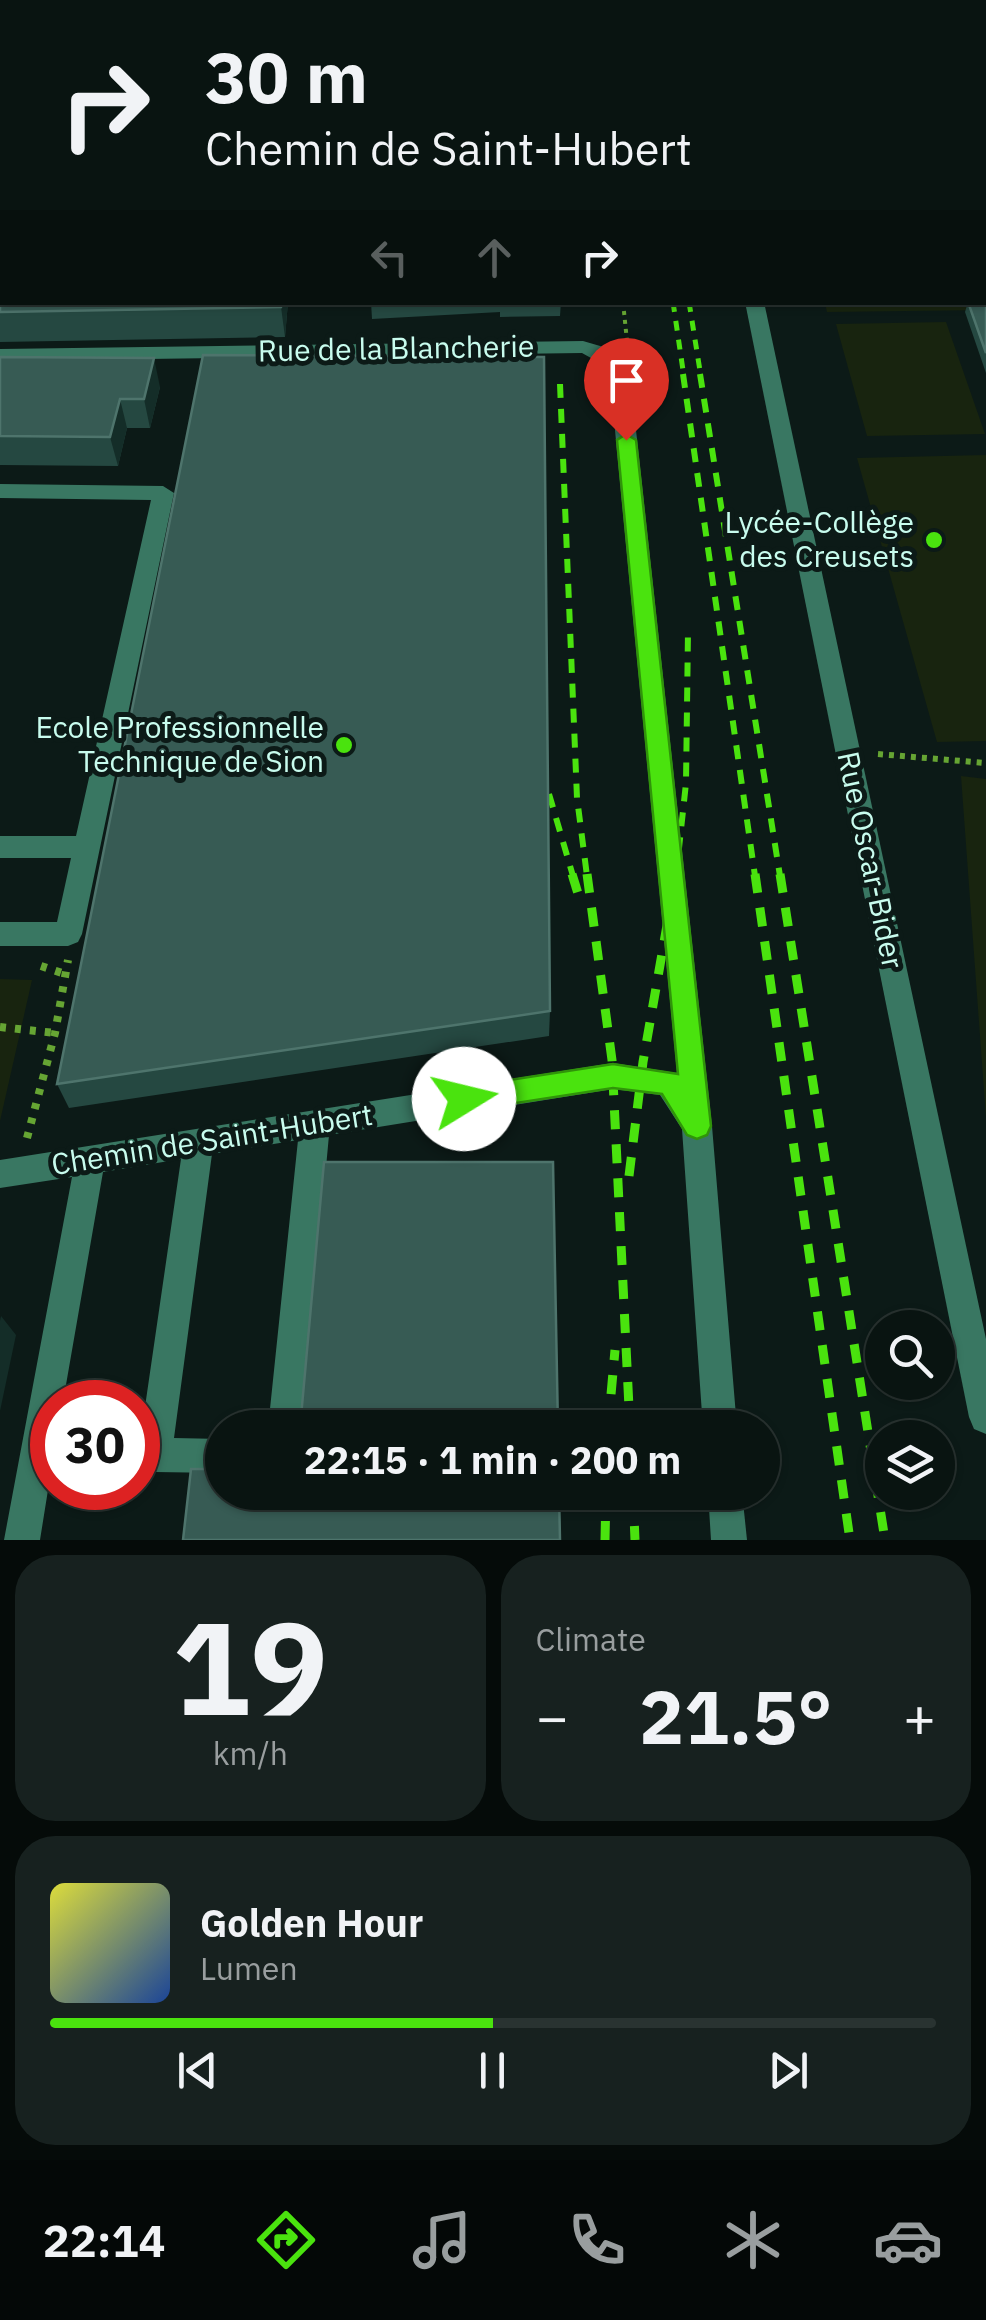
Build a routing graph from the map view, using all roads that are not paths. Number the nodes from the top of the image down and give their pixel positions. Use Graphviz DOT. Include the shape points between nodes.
graph roads {
  1 [pos="755,305"];
  2 [pos="0,356"];
  3 [pos="0,491"];
  4 [pos="0,847"];
  5 [pos="88,847"];
  6 [pos="0,934"];
  7 [pos="315,1122"];
  8 [pos="697,1126"];
  9 [pos="199,1141"];
  10 [pos="90,1159"];
  11 [pos="0,1174"];
  12 [pos="287,1410"];
  13 [pos="719,1410"];
  14 [pos="986,1417"];
  15 [pos="205,1456"];
  16 [pos="727,1510"];
  17 [pos="22,1540"];
  18 [pos="729,1540"];
  1 -- 14 [label="street, Rue Oscar-Bider"];
  2 -- 8 [label="street, Rue de la Blancherie" via="583,347 612,358 619,366"];
  3 -- 5 [label="street" via="163,493"];
  4 -- 5 [label="street"];
  5 -- 6 [label="street" via="68,934"];
  7 -- 8 [label="street, Chemin de Saint-Hubert" via="613,1076 670,1083"];
  7 -- 9 [label="street, Chemin de Saint-Hubert"];
  7 -- 12 [label="street"];
  8 -- 13 [label="street, Rue de la Blancherie"];
  9 -- 10 [label="street, Chemin de Saint-Hubert"];
  9 -- 15 [label="street" via="155,1455"];
  10 -- 11 [label="street, Chemin de Saint-Hubert"];
  10 -- 17 [label="street"];
  16 -- 18 [label="street"];
}
